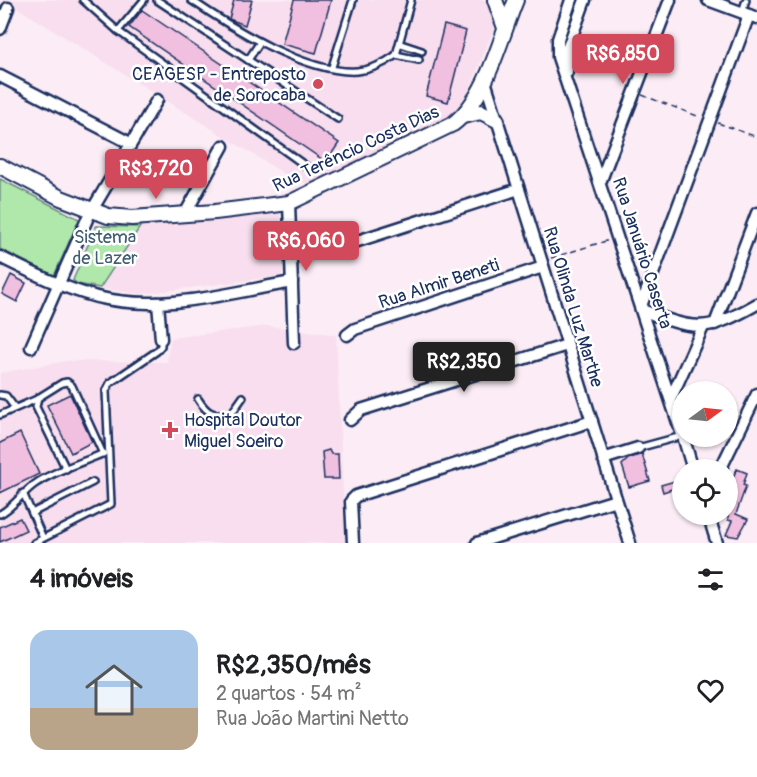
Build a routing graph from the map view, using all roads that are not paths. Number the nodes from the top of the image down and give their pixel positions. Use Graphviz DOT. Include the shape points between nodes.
graph roads {
  1 [pos="83,0"];
  2 [pos="144,0"];
  3 [pos="157,0"];
  4 [pos="191,0"];
  5 [pos="353,0"];
  6 [pos="411,0"];
  7 [pos="495,0"];
  8 [pos="516,0"];
  9 [pos="571,0"];
  10 [pos="585,0"];
  11 [pos="670,0"];
  12 [pos="708,0"];
  13 [pos="746,0"];
  14 [pos="8,8"];
  15 [pos="749,15"];
  16 [pos="505,28"];
  17 [pos="0,29"];
  18 [pos="118,31"];
  19 [pos="260,42"];
  20 [pos="401,44"];
  21 [pos="422,51"];
  22 [pos="396,55"];
  23 [pos="248,60"];
  24 [pos="419,60"];
  25 [pos="332,67"];
  26 [pos="0,76"];
  27 [pos="485,81"];
  28 [pos="568,82"];
  29 [pos="156,99"];
  30 [pos="463,116"];
  31 [pos="338,119"];
  32 [pos="497,120"];
  33 [pos="130,143"];
  34 [pos="223,146"];
  35 [pos="0,166"];
  36 [pos="310,169"];
  37 [pos="601,180"];
  38 [pos="519,189"];
  39 [pos="289,203"];
  40 [pos="91,211"];
  41 [pos="757,213"];
  42 [pos="185,214"];
  43 [pos="342,246"];
  44 [pos="0,257"];
  45 [pos="542,264"];
  46 [pos="292,282"];
  47 [pos="60,286"];
  48 [pos="158,303"];
  49 [pos="757,304"];
  50 [pos="642,308"];
  51 [pos="715,324"];
  52 [pos="704,327"];
  53 [pos="347,335"];
  54 [pos="161,339"];
  55 [pos="294,343"];
  56 [pos="567,345"];
  57 [pos="31,347"];
  58 [pos="757,394"];
  59 [pos="0,395"];
  60 [pos="243,397"];
  61 [pos="38,398"];
  62 [pos="670,398"];
  63 [pos="198,399"];
  64 [pos="672,404"];
  65 [pos="15,408"];
  66 [pos="0,416"];
  67 [pos="350,420"];
  68 [pos="592,422"];
  69 [pos="672,439"];
  70 [pos="638,448"];
  71 [pos="106,453"];
  72 [pos="603,459"];
  73 [pos="725,459"];
  74 [pos="66,469"];
  75 [pos="93,482"];
  76 [pos="23,493"];
  77 [pos="616,500"];
  78 [pos="32,513"];
  79 [pos="0,514"];
  80 [pos="711,525"];
  81 [pos="44,538"];
  82 [pos="34,543"];
  83 [pos="353,543"];
  84 [pos="477,543"];
  85 [pos="630,543"];
  86 [pos="717,543"];
  1 -- 18 [label="lane"];
  2 -- 18 [label="lane"];
  3 -- 23 [label="lane"];
  4 -- 19 [label="lane"];
  5 -- 25 [label="lane"];
  6 -- 20 [label="lane"];
  7 -- 8 [label="lane"];
  7 -- 16 [label="street"];
  8 -- 16 [label="street, Rua Terêncio Costa Dias"];
  9 -- 28 [label="street, Rua Januário Caserta" via="558,47"];
  10 -- 28 [label="street" via="568,47"];
  11 -- 37 [label="street"];
  12 -- 15 [label="street"];
  13 -- 15 [label="lane"];
  14 -- 17 [label="street"];
  15 -- 50 [label="street"];
  16 -- 27 [label="street, Rua Terêncio Costa Dias"];
  18 -- 36 [label="lane"];
  19 -- 23 [label="lane"];
  19 -- 25 [label="lane"];
  20 -- 21 [label="lane"];
  20 -- 22 [label="lane"];
  22 -- 24 [label="lane"];
  22 -- 25 [label="lane" via="364,70"];
  23 -- 31 [label="lane"];
  26 -- 33 [label="street"];
  27 -- 30 [label="street, Rua Terêncio Costa Dias"];
  27 -- 32 [label="street, Rua Olinda Luz Marthe"];
  28 -- 37 [label="street, Rua Januário Caserta"];
  29 -- 33 [label="street"];
  30 -- 32 [label="street" via="481,112"];
  30 -- 39 [label="street, Rua Terêncio Costa Dias"];
  32 -- 38 [label="street, Rua Olinda Luz Marthe"];
  33 -- 40 [label="street"];
  34 -- 42 [label="street"];
  35 -- 40 [label="street, Rua Terêncio Costa Dias"];
  37 -- 50 [label="street, Rua Januário Caserta"];
  38 -- 43 [label="street"];
  38 -- 45 [label="street, Rua Olinda Luz Marthe"];
  39 -- 42 [label="street, Rua Terêncio Costa Dias"];
  39 -- 46 [label="street"];
  40 -- 42 [label="street, Rua Terêncio Costa Dias" via="118,217"];
  40 -- 47 [label="street"];
  41 -- 51 [label="street"];
  44 -- 47 [label="street"];
  45 -- 53 [label="street, Rua Almir Beneti"];
  45 -- 56 [label="street, Rua Olinda Luz Marthe"];
  46 -- 48 [label="street"];
  46 -- 55 [label="street"];
  47 -- 48 [label="street" via="100,297"];
  47 -- 57 [label="street"];
  48 -- 54 [label="street"];
  49 -- 51 [label="street"];
  50 -- 52 [label="street" via="681,325"];
  50 -- 62 [label="street, Rua Januário Caserta"];
  51 -- 52 [label="street"];
  52 -- 62 [label="street"];
  54 -- 71 [label="lane" via="158,351 111,383 106,391"];
  56 -- 67 [label="street" via="362,411"];
  56 -- 68 [label="street, Rua Olinda Luz Marthe"];
  58 -- 73 [label="street"];
  59 -- 65 [label="lane" via="6,396"];
  60 -- 63 [label="lane" via="231,414 212,416"];
  61 -- 65 [label="lane"];
  61 -- 71 [label="lane" via="62,383 72,386"];
  61 -- 74 [label="lane" via="36,407"];
  62 -- 64 [label="street, Rua Januário Caserta"];
  65 -- 66 [label="lane"];
  68 -- 72 [label="street, Rua Olinda Luz Marthe"];
  68 -- 83 [label="street" via="356,496 351,501"];
  69 -- 70 [label="lane"];
  70 -- 72 [label="street"];
  71 -- 74 [label="lane"];
  71 -- 81 [label="lane" via="111,504"];
  72 -- 77 [label="street, Rua Olinda Luz Marthe"];
  74 -- 76 [label="lane"];
  75 -- 78 [label="lane"];
  76 -- 78 [label="lane"];
  76 -- 79 [label="lane" via="9,510"];
  77 -- 84 [label="street"];
  77 -- 85 [label="street, Rua Olinda Luz Marthe"];
  78 -- 81 [label="lane"];
  80 -- 86 [label="street"];
  81 -- 82 [label="lane"];
}
